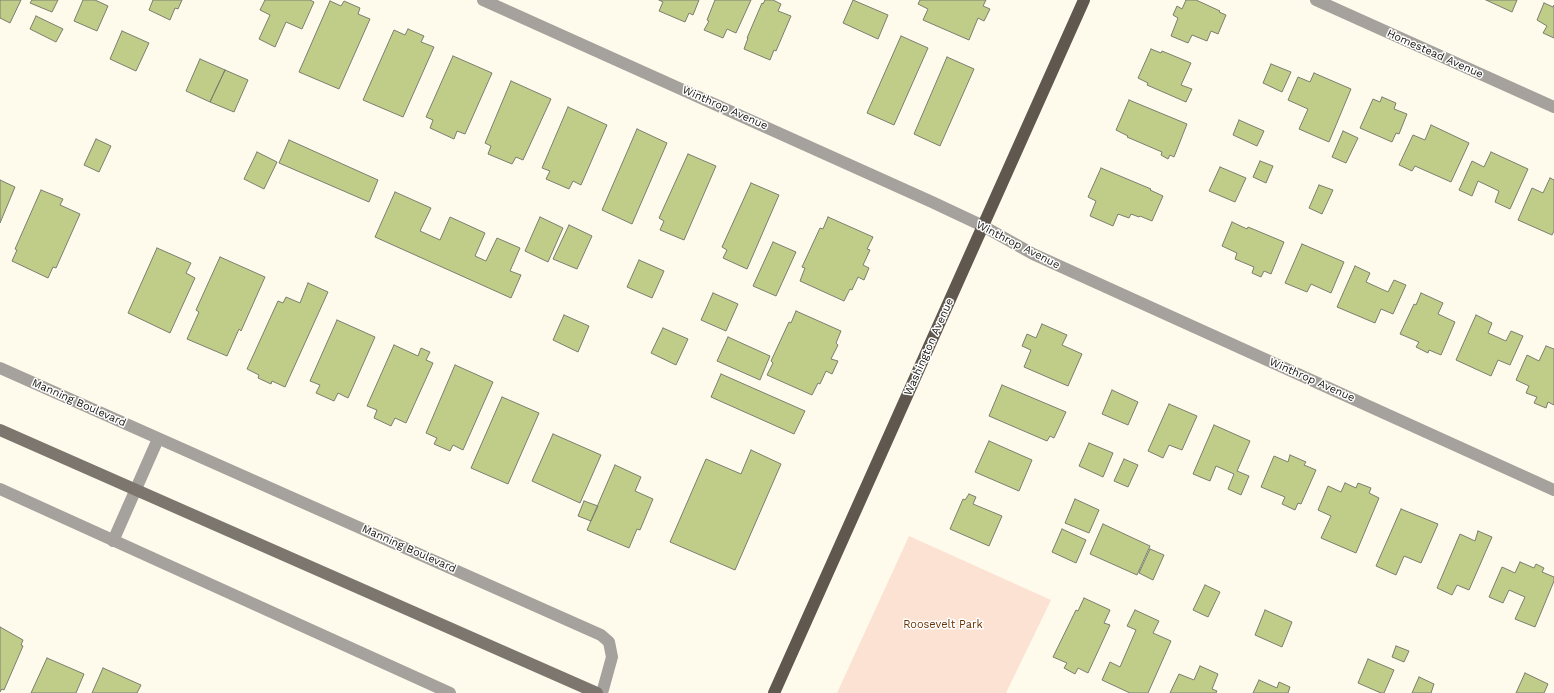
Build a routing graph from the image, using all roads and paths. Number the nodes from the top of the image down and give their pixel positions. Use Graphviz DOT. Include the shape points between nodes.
graph roads {
  1 [pos="483,0"];
  2 [pos="1084,0"];
  3 [pos="1316,0"];
  4 [pos="1554,107"];
  5 [pos="983,226"];
  6 [pos="0,368"];
  7 [pos="0,430"];
  8 [pos="158,439"];
  9 [pos="0,489"];
  10 [pos="135,490"];
  11 [pos="1554,490"];
  12 [pos="113,541"];
  13 [pos="450,693"];
  14 [pos="597,693"];
  15 [pos="602,693"];
  16 [pos="774,693"];
  1 -- 5 [label="street, Winthrop Avenue"];
  2 -- 5 [label="main road, Washington Avenue"];
  3 -- 4 [label="street, Homestead Avenue"];
  5 -- 11 [label="street, Winthrop Avenue" via="1033,254"];
  5 -- 16 [label="main road, Washington Avenue"];
  6 -- 8 [label="street, Manning Boulevard"];
  7 -- 10 [label="street"];
  8 -- 10 [label="street"];
  8 -- 15 [label="street, Manning Boulevard" via="601,634 609,642 612,657"];
  9 -- 12 [label="street"];
  10 -- 12 [label="street"];
  10 -- 14 [label="street"];
  12 -- 13 [label="street"];
}
